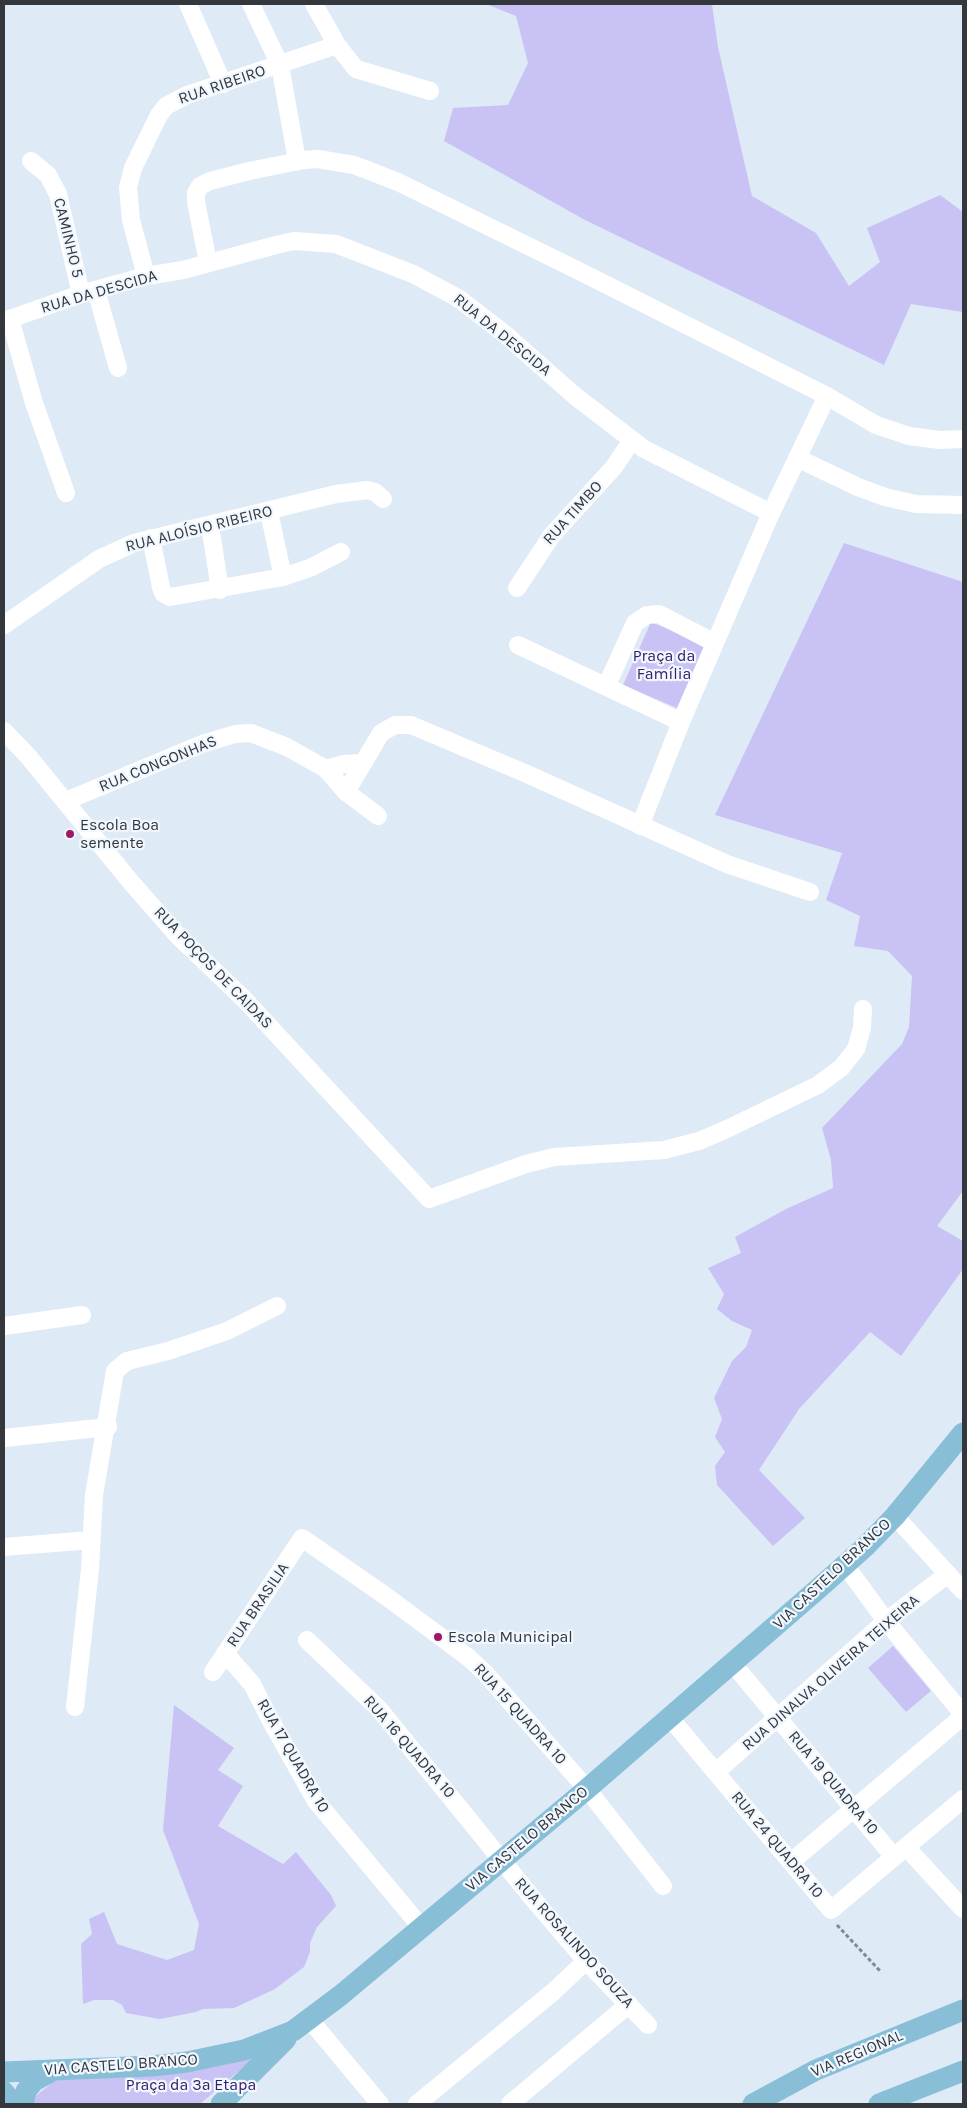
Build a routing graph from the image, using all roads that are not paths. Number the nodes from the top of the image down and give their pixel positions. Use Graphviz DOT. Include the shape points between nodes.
graph roads {
  1 [pos="188,4"];
  2 [pos="251,4"];
  3 [pos="314,4"];
  4 [pos="337,46"];
  5 [pos="280,65"];
  6 [pos="223,84"];
  7 [pos="430,91"];
  8 [pos="31,161"];
  9 [pos="297,161"];
  10 [pos="208,262"];
  11 [pos="146,276"];
  12 [pos="88,292"];
  13 [pos="7,320"];
  14 [pos="118,368"];
  15 [pos="827,396"];
  16 [pos="963,439"];
  17 [pos="632,440"];
  18 [pos="797,458"];
  19 [pos="66,494"];
  20 [pos="383,499"];
  21 [pos="963,505"];
  22 [pos="269,512"];
  23 [pos="771,513"];
  24 [pos="210,525"];
  25 [pos="151,538"];
  26 [pos="342,552"];
  27 [pos="283,577"];
  28 [pos="517,588"];
  29 [pos="220,590"];
  30 [pos="4,626"];
  31 [pos="715,643"];
  32 [pos="518,645"];
  33 [pos="606,687"];
  34 [pos="681,722"];
  35 [pos="4,731"];
  36 [pos="363,763"];
  37 [pos="326,769"];
  38 [pos="346,792"];
  39 [pos="66,801"];
  40 [pos="378,816"];
  41 [pos="640,826"];
  42 [pos="810,892"];
  43 [pos="863,1009"];
  44 [pos="277,1306"];
  45 [pos="82,1315"];
  46 [pos="4,1326"];
  47 [pos="108,1427"];
  48 [pos="963,1433"];
  49 [pos="4,1438"];
  50 [pos="895,1516"];
  51 [pos="302,1538"];
  52 [pos="91,1540"];
  53 [pos="4,1547"];
  54 [pos="845,1565"];
  55 [pos="948,1574"];
  56 [pos="963,1591"];
  57 [pos="886,1621"];
  58 [pos="307,1640"];
  59 [pos="226,1653"];
  60 [pos="733,1664"];
  61 [pos="213,1672"];
  62 [pos="75,1707"];
  63 [pos="963,1715"];
  64 [pos="779,1718"];
  65 [pos="671,1719"];
  66 [pos="716,1772"];
  67 [pos="587,1790"];
  68 [pos="963,1799"];
  69 [pos="854,1809"];
  70 [pos="900,1852"];
  71 [pos="501,1861"];
  72 [pos="791,1862"];
  73 [pos="663,1886"];
  74 [pos="963,1909"];
  75 [pos="421,1926"];
  76 [pos="586,1961"];
  77 [pos="629,2004"];
  78 [pos="963,2010"];
  79 [pos="648,2025"];
  80 [pos="302,2026"];
  81 [pos="57,2070"];
  82 [pos="963,2071"];
  83 [pos="11,2072"];
  84 [pos="4,2092"];
  85 [pos="13,2104"];
  86 [pos="23,2104"];
  87 [pos="223,2104"];
  88 [pos="380,2104"];
  89 [pos="418,2104"];
  90 [pos="510,2104"];
  91 [pos="753,2104"];
  92 [pos="879,2104"];
  1 -- 6 [label="street"];
  2 -- 5 [label="street"];
  3 -- 4 [label="street"];
  4 -- 5 [label="street, RUA RIBEIRO"];
  4 -- 7 [label="street" via="356,69"];
  5 -- 6 [label="street, RUA RIBEIRO"];
  5 -- 9 [label="street"];
  6 -- 11 [label="street, RUA RIBEIRO" via="186,95 166,106 150,129 133,168 128,202"];
  8 -- 12 [label="street, CAMINHO 5" via="48,175 58,194"];
  9 -- 10 [label="street" via="200,186 196,202"];
  9 -- 15 [label="street" via="318,159 354,165 398,182"];
  10 -- 11 [label="street, RUA DA DESCIDA" via="184,270"];
  10 -- 17 [label="street, RUA DA DESCIDA" via="294,241 312,241 336,244 404,270 458,298"];
  11 -- 12 [label="street, RUA DA DESCIDA"];
  12 -- 13 [label="street, RUA DA DESCIDA"];
  12 -- 14 [label="street, CAMINHO 5"];
  13 -- 19 [label="street"];
  15 -- 16 [label="street" via="876,425 909,436"];
  15 -- 18 [label="street"];
  17 -- 23 [label="street, RUA DA DESCIDA" via="672,464"];
  17 -- 28 [label="street, RUA TIMBO" via="614,467 552,535"];
  18 -- 21 [label="street" via="858,488 885,497 916,504"];
  18 -- 23 [label="street"];
  20 -- 22 [label="street, RUA ALOÍSIO RIBEIRO" via="367,490 336,494"];
  22 -- 24 [label="street, RUA ALOÍSIO RIBEIRO"];
  22 -- 27 [label="street"];
  23 -- 31 [label="street"];
  24 -- 25 [label="street, RUA ALOÍSIO RIBEIRO"];
  24 -- 29 [label="street"];
  25 -- 29 [label="street" via="156,571 166,596"];
  25 -- 30 [label="street, RUA ALOÍSIO RIBEIRO" via="99,559"];
  26 -- 27 [label="street"];
  27 -- 29 [label="street"];
  31 -- 33 [label="street" via="659,614 647,614 635,623"];
  31 -- 34 [label="street"];
  32 -- 33 [label="street"];
  33 -- 34 [label="street"];
  34 -- 41 [label="street"];
  35 -- 39 [label="street, RUA POÇOS DE CAIDAS"];
  36 -- 37 [label="street"];
  36 -- 38 [label="street"];
  36 -- 41 [label="street" via="389,727 411,724"];
  37 -- 38 [label="street"];
  37 -- 39 [label="street, RUA CONGONHAS" via="287,746 251,733 236,734 202,744"];
  38 -- 40 [label="street"];
  39 -- 43 [label="street, RUA POÇOS DE CAIDAS" via="179,937 244,999 429,1198 526,1164 554,1158 664,1150 699,1141 768,1111 818,1085 842,1068 856,1048"];
  41 -- 42 [label="street" via="727,864"];
  44 -- 47 [label="street" via="226,1331 121,1364 113,1379"];
  45 -- 46 [label="street"];
  47 -- 49 [label="street"];
  47 -- 52 [label="street" via="94,1496"];
  48 -- 50 [label="main road, VIA CASTELO BRANCO"];
  50 -- 54 [label="main road, VIA CASTELO BRANCO"];
  50 -- 55 [label="street"];
  51 -- 59 [label="street, RUA BRASILIA"];
  51 -- 67 [label="street, RUA 15 QUADRA 10" via="469,1658"];
  52 -- 53 [label="street"];
  52 -- 62 [label="street"];
  54 -- 57 [label="street"];
  54 -- 60 [label="main road, VIA CASTELO BRANCO"];
  55 -- 56 [label="street"];
  55 -- 57 [label="street, RUA DINALVA OLIVEIRA TEIXEIRA"];
  57 -- 63 [label="street"];
  57 -- 64 [label="street, RUA DINALVA OLIVEIRA TEIXEIRA"];
  58 -- 71 [label="street, RUA 16 QUADRA 10" via="379,1709 462,1808"];
  59 -- 61 [label="street, RUA BRASILIA"];
  59 -- 75 [label="street, RUA 17 QUADRA 10" via="252,1684 316,1801"];
  60 -- 64 [label="street, RUA 19 QUADRA 10"];
  60 -- 65 [label="main road, VIA CASTELO BRANCO"];
  63 -- 69 [label="street"];
  64 -- 66 [label="street, RUA DINALVA OLIVEIRA TEIXEIRA"];
  64 -- 69 [label="street, RUA 19 QUADRA 10"];
  65 -- 66 [label="street, RUA 24 QUADRA 10"];
  65 -- 67 [label="main road, VIA CASTELO BRANCO"];
  66 -- 72 [label="street, RUA 24 QUADRA 10"];
  67 -- 71 [label="main road, VIA CASTELO BRANCO"];
  67 -- 73 [label="street, RUA 15 QUADRA 10"];
  68 -- 70 [label="street"];
  69 -- 70 [label="street, RUA 19 QUADRA 10"];
  69 -- 72 [label="street"];
  70 -- 72 [label="street, RUA 24 QUADRA 10" via="832,1910"];
  70 -- 74 [label="street, RUA 19 QUADRA 10"];
  71 -- 75 [label="main road, VIA CASTELO BRANCO"];
  71 -- 76 [label="street, RUA ROSALINDO SOUZA"];
  75 -- 80 [label="main road, VIA CASTELO BRANCO"];
  76 -- 77 [label="street, RUA ROSALINDO SOUZA"];
  76 -- 89 [label="street"];
  77 -- 79 [label="street, RUA ROSALINDO SOUZA"];
  77 -- 90 [label="street"];
  78 -- 91 [label="main road, VIA REGIONAL" via="816,2070"];
  80 -- 81 [label="main road, VIA CASTELO BRANCO" via="272,2041 214,2058 152,2066"];
  80 -- 87 [label="main road"];
  80 -- 88 [label="street"];
  81 -- 83 [label="main road, VIA CASTELO BRANCO"];
  81 -- 86 [label="main road" via="34,2082 26,2091"];
  82 -- 92 [label="main road"];
  84 -- 85 [label="main road"];
}
